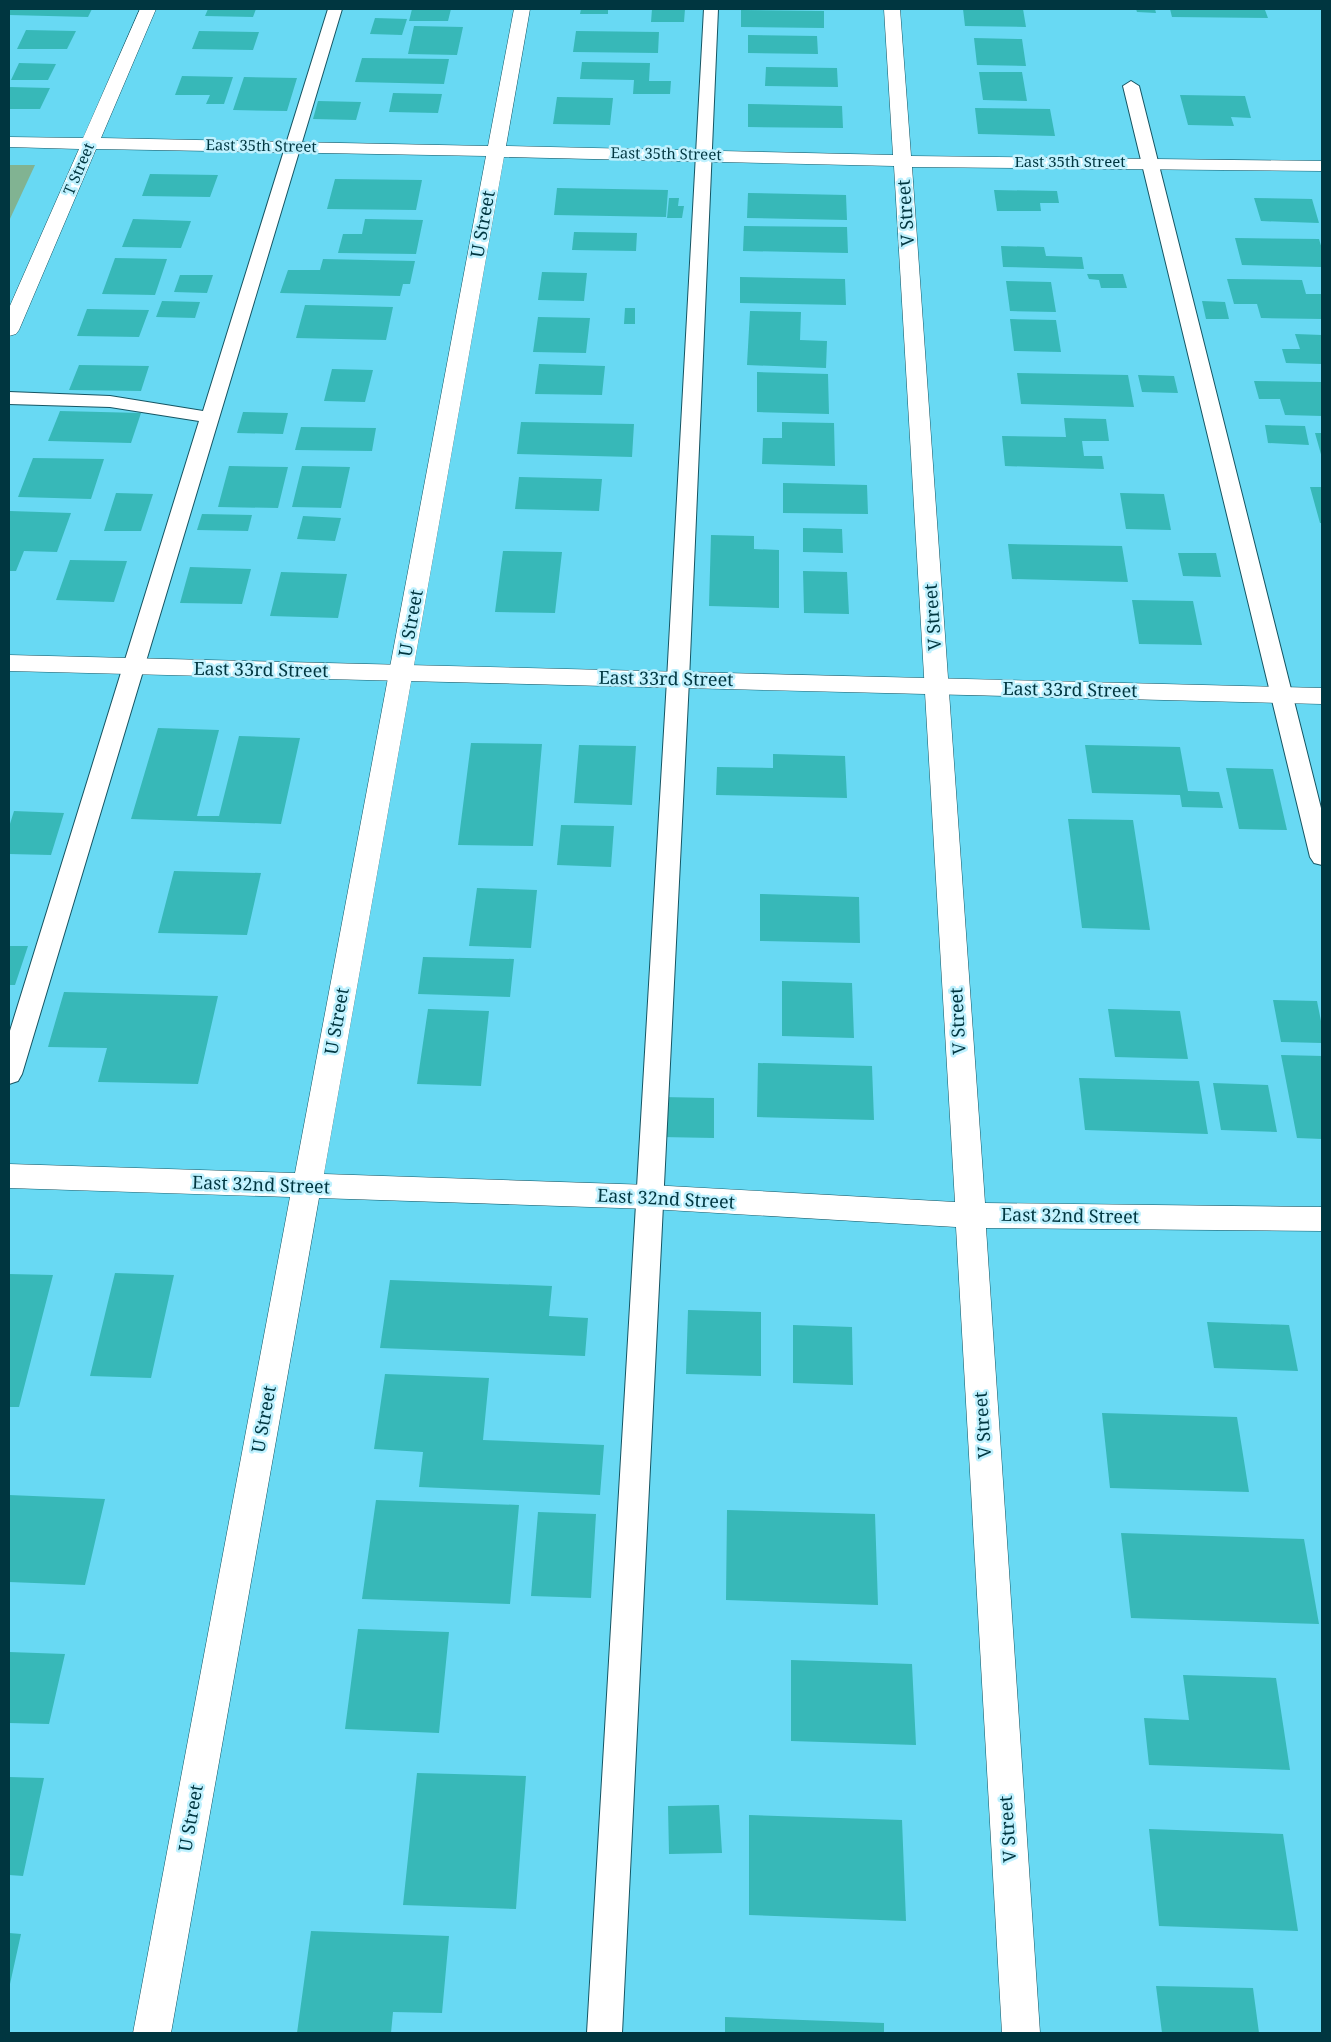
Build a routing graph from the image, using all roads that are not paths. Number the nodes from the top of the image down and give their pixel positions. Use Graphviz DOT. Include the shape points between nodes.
graph roads {
  1 [pos="148,9"];
  2 [pos="335,9"];
  3 [pos="522,9"];
  4 [pos="710,9"];
  5 [pos="892,9"];
  6 [pos="1131,86"];
  7 [pos="9,142"];
  8 [pos="90,143"];
  9 [pos="293,147"];
  10 [pos="496,151"];
  11 [pos="704,154"];
  12 [pos="902,161"];
  13 [pos="1151,163"];
  14 [pos="1322,166"];
  15 [pos="9,330"];
  16 [pos="9,398"];
  17 [pos="210,418"];
  18 [pos="9,663"];
  19 [pos="134,666"];
  20 [pos="402,673"];
  21 [pos="678,680"];
  22 [pos="938,687"];
  23 [pos="1281,695"];
  24 [pos="1322,696"];
  25 [pos="1322,857"];
  26 [pos="9,1074"];
  27 [pos="9,1176"];
  28 [pos="307,1186"];
  29 [pos="650,1197"];
  30 [pos="970,1214"];
  31 [pos="1322,1219"];
  32 [pos="152,2033"];
  33 [pos="604,2033"];
  34 [pos="1021,2033"];
  1 -- 8 [label="street, T Street"];
  2 -- 9 [label="lane"];
  3 -- 10 [label="street, U Street"];
  4 -- 11 [label="lane"];
  5 -- 12 [label="street, V Street"];
  6 -- 13 [label="lane"];
  7 -- 8 [label="street, East 35th Street"];
  8 -- 9 [label="street, East 35th Street"];
  8 -- 15 [label="street, T Street"];
  9 -- 10 [label="street, East 35th Street"];
  9 -- 17 [label="lane"];
  10 -- 11 [label="street, East 35th Street"];
  10 -- 20 [label="street, U Street"];
  11 -- 12 [label="street, East 35th Street"];
  11 -- 21 [label="lane"];
  12 -- 13 [label="street, East 35th Street"];
  12 -- 22 [label="street, V Street"];
  13 -- 14 [label="street, East 35th Street"];
  13 -- 23 [label="lane"];
  16 -- 17 [label="lane" via="120,402 165,407"];
  17 -- 19 [label="lane"];
  18 -- 19 [label="street, East 33rd Street"];
  19 -- 20 [label="street, East 33rd Street"];
  19 -- 26 [label="lane"];
  20 -- 21 [label="street, East 33rd Street"];
  20 -- 28 [label="street, U Street"];
  21 -- 22 [label="street, East 33rd Street"];
  21 -- 29 [label="lane"];
  22 -- 23 [label="street, East 33rd Street"];
  22 -- 30 [label="street, V Street"];
  23 -- 24 [label="street, East 33rd Street"];
  23 -- 25 [label="lane"];
  27 -- 28 [label="street, East 32nd Street"];
  28 -- 29 [label="street, East 32nd Street"];
  28 -- 32 [label="street, U Street"];
  29 -- 30 [label="street, East 32nd Street"];
  29 -- 33 [label="lane"];
  30 -- 31 [label="street, East 32nd Street"];
  30 -- 34 [label="street, V Street"];
}
